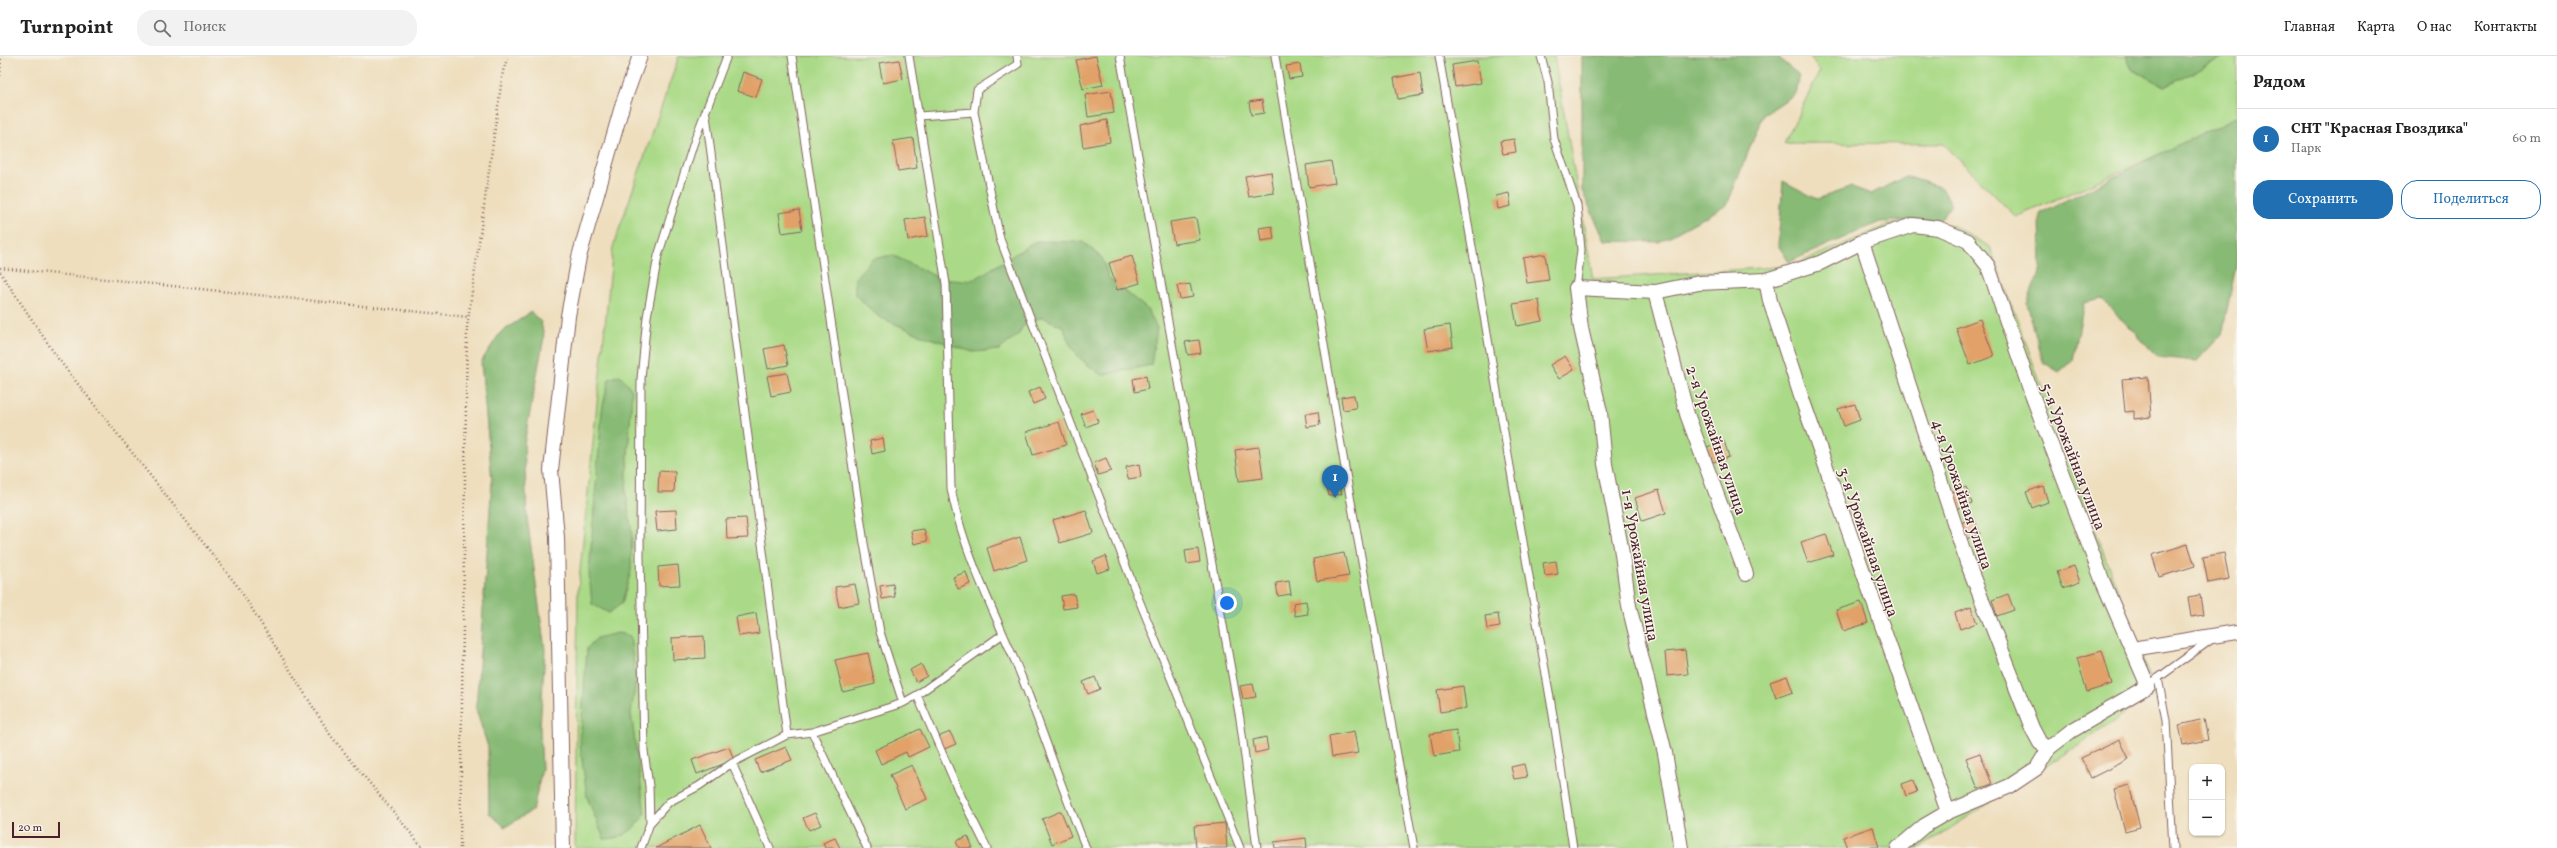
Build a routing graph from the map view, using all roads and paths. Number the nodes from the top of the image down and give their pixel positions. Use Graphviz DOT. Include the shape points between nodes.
graph roads {
  1 [pos="1,56"];
  2 [pos="508,56"];
  3 [pos="640,56"];
  4 [pos="727,56"];
  5 [pos="792,56"];
  6 [pos="909,56"];
  7 [pos="1017,56"];
  8 [pos="1120,56"];
  9 [pos="1275,56"];
  10 [pos="1438,56"];
  11 [pos="1541,56"];
  12 [pos="0,76"];
  13 [pos="974,112"];
  14 [pos="705,113"];
  15 [pos="919,116"];
  16 [pos="1862,242"];
  17 [pos="0,268"];
  18 [pos="0,272"];
  19 [pos="1766,280"];
  20 [pos="1576,288"];
  21 [pos="1655,292"];
  22 [pos="468,317"];
  23 [pos="1746,574"];
  24 [pos="2237,632"];
  25 [pos="1003,634"];
  26 [pos="2214,638"];
  27 [pos="2132,649"];
  28 [pos="2153,682"];
  29 [pos="917,695"];
  30 [pos="903,703"];
  31 [pos="812,732"];
  32 [pos="787,735"];
  33 [pos="2049,748"];
  34 [pos="732,763"];
  35 [pos="1948,812"];
  36 [pos="650,823"];
  37 [pos="423,848"];
  38 [pos="460,848"];
  39 [pos="563,848"];
  40 [pos="641,848"];
  41 [pos="770,848"];
  42 [pos="867,848"];
  43 [pos="987,848"];
  44 [pos="1086,848"];
  45 [pos="1240,848"];
  46 [pos="1257,848"];
  47 [pos="1414,848"];
  48 [pos="1573,848"];
  49 [pos="1681,848"];
  50 [pos="1898,848"];
  51 [pos="2173,848"];
  1 -- 12 [label="path"];
  2 -- 22 [label="path" via="503,71"];
  3 -- 39 [label="street" via="623,103 579,257 568,316 551,470 557,537"];
  4 -- 14 [label="lane"];
  5 -- 30 [label="lane" via="864,543 880,632"];
  6 -- 15 [label="lane"];
  7 -- 13 [label="lane" via="1018,64 977,90"];
  8 -- 46 [label="lane" via="1240,719"];
  9 -- 47 [label="lane" via="1346,474"];
  10 -- 48 [label="lane" via="1552,708"];
  11 -- 20 [label="lane" via="1548,82 1554,139 1577,205 1581,250"];
  13 -- 15 [label="lane"];
  13 -- 45 [label="lane" via="1000,239 1137,594"];
  14 -- 32 [label="lane"];
  14 -- 36 [label="lane" via="658,256 647,317 641,379 640,556 644,751 649,786"];
  15 -- 25 [label="lane" via="946,284 951,488 955,510 971,555"];
  16 -- 19 [label="street" via="1820,263"];
  16 -- 27 [label="street, 5-я Урожайная улица" via="1913,225 1938,228 1968,241 1988,266 2031,392 2103,582"];
  16 -- 33 [label="street, 4-я Урожайная улица" via="1967,562 2032,728 2040,743"];
  17 -- 22 [label="path"];
  18 -- 37 [label="path" via="59,360 238,588 331,736"];
  19 -- 21 [label="street" via="1699,284"];
  19 -- 35 [label="street, 3-я Урожайная улица" via="1770,301 1806,411"];
  20 -- 21 [label="street"];
  20 -- 49 [label="street, 1-я Урожайная улица" via="1581,328 1600,412 1605,464 1629,606 1665,752"];
  21 -- 23 [label="street, 2-я Урожайная улица" via="1687,414"];
  22 -- 38 [label="path"];
  24 -- 26 [label="street"];
  25 -- 29 [label="lane"];
  25 -- 44 [label="lane"];
  26 -- 27 [label="street"];
  26 -- 28 [label="lane"];
  27 -- 28 [label="street, 5-я Урожайная улица"];
  28 -- 33 [label="street" via="2071,731"];
  28 -- 51 [label="lane" via="2167,734"];
  29 -- 30 [label="lane"];
  29 -- 43 [label="lane" via="959,792"];
  30 -- 31 [label="lane"];
  31 -- 32 [label="lane"];
  31 -- 42 [label="lane"];
  32 -- 34 [label="lane"];
  33 -- 35 [label="street" via="2037,768 2010,786"];
  34 -- 36 [label="lane" via="699,786 669,802"];
  34 -- 41 [label="lane"];
  35 -- 50 [label="street" via="1924,826"];
  36 -- 40 [label="lane"];
}
